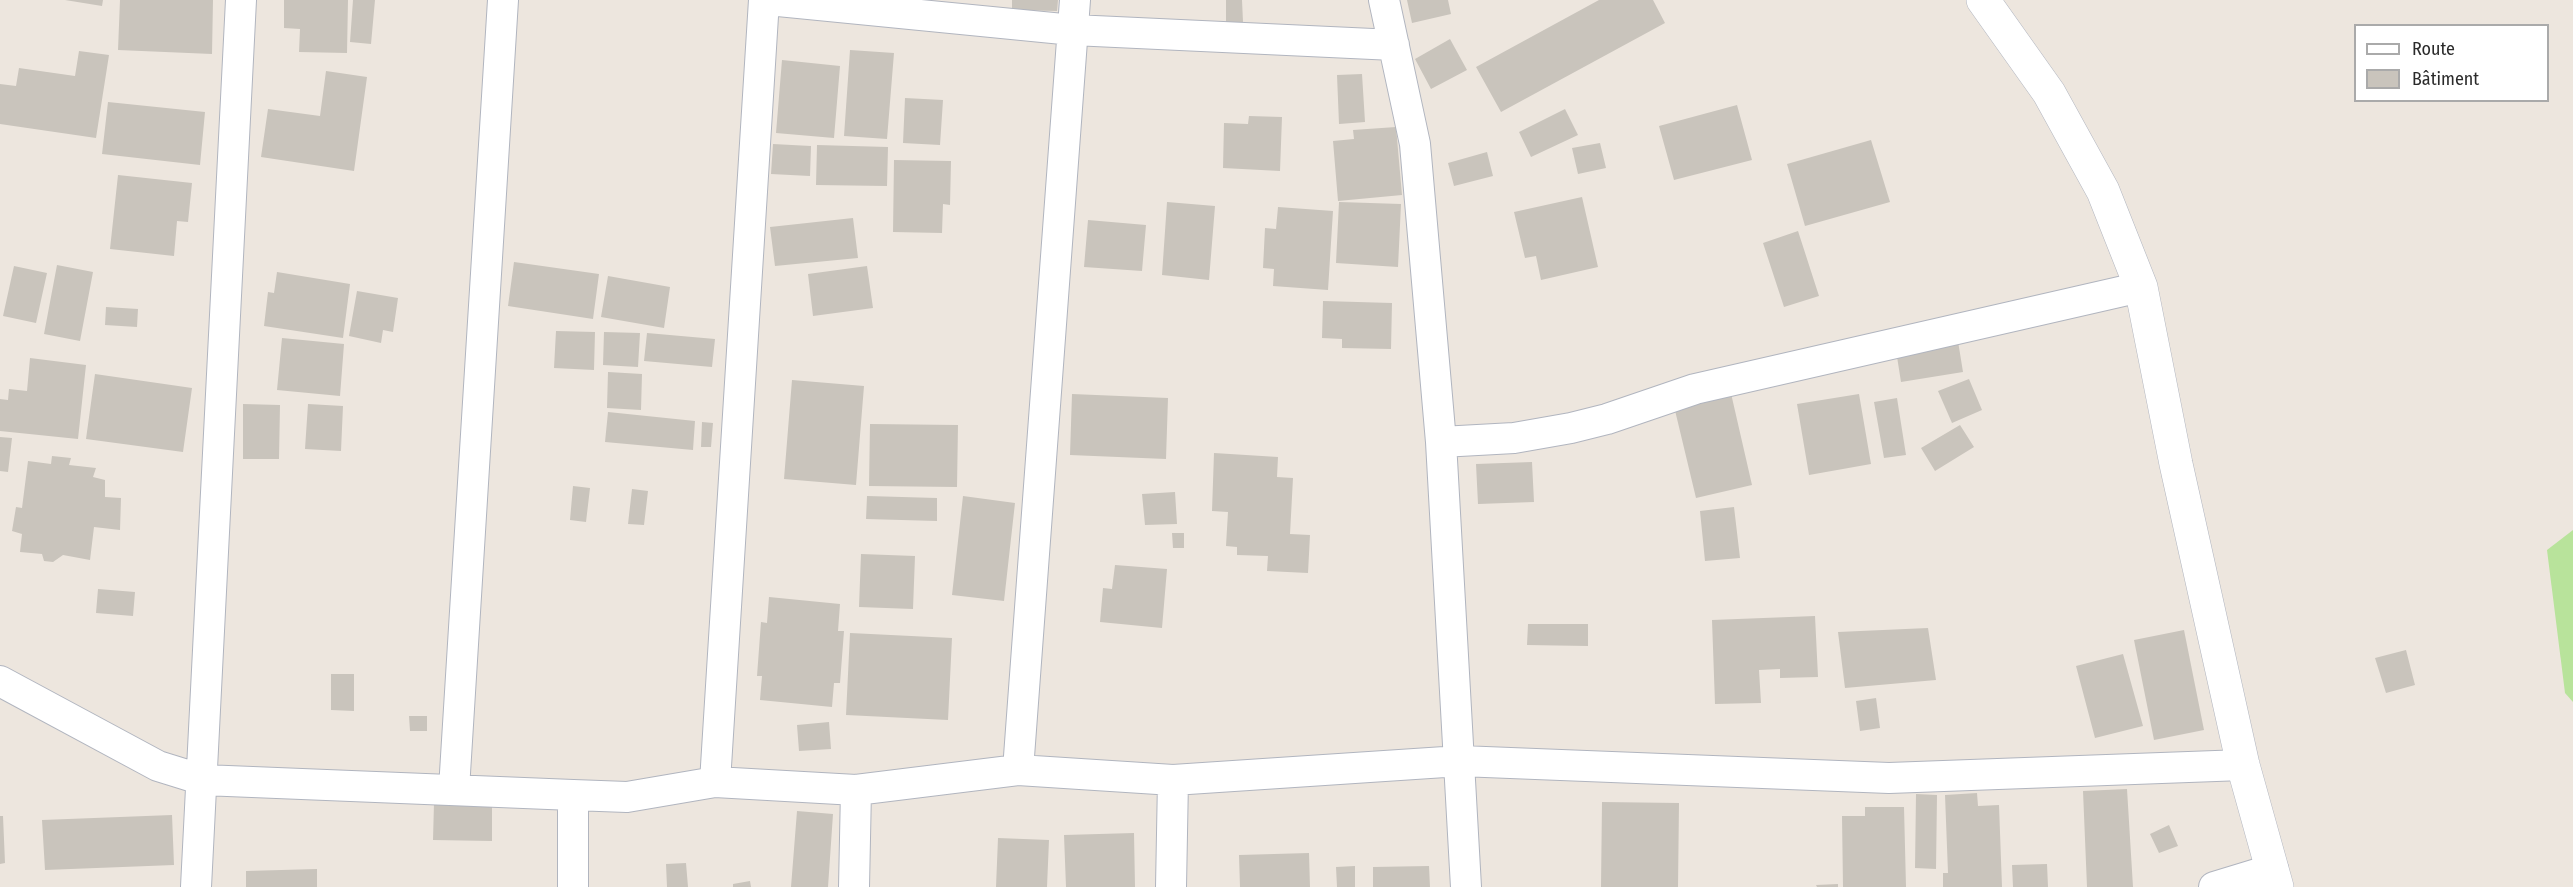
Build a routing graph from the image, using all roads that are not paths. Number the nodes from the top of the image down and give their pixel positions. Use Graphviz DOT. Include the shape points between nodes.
graph roads {
  1 [pos="241,0"];
  2 [pos="503,0"];
  3 [pos="766,0"];
  4 [pos="1075,0"];
  5 [pos="1384,0"];
  6 [pos="1983,0"];
  7 [pos="1073,30"];
  8 [pos="1395,45"];
  9 [pos="2141,287"];
  10 [pos="1441,442"];
  11 [pos="0,681"];
  12 [pos="1460,761"];
  13 [pos="2243,765"];
  14 [pos="1018,770"];
  15 [pos="203,780"];
  16 [pos="1173,780"];
  17 [pos="715,782"];
  18 [pos="454,789"];
  19 [pos="856,790"];
  20 [pos="573,795"];
  21 [pos="2275,878"];
  22 [pos="196,887"];
  23 [pos="573,887"];
  24 [pos="854,887"];
  25 [pos="1171,887"];
  26 [pos="1466,887"];
  27 [pos="2214,887"];
  1 -- 15 [label="street"];
  2 -- 18 [label="street"];
  3 -- 7 [label="street"];
  3 -- 17 [label="street"];
  4 -- 7 [label="street"];
  5 -- 8 [label="street"];
  6 -- 9 [label="street" via="2049,93 2103,191"];
  7 -- 8 [label="street"];
  7 -- 14 [label="street"];
  8 -- 10 [label="street" via="1414,144"];
  9 -- 10 [label="street" via="1695,389 1570,428 1514,438"];
  9 -- 13 [label="street"];
  10 -- 12 [label="street"];
  11 -- 15 [label="street" via="158,766"];
  12 -- 13 [label="street" via="1889,778"];
  12 -- 16 [label="street"];
  12 -- 26 [label="street"];
  13 -- 21 [label="street"];
  14 -- 16 [label="street"];
  14 -- 19 [label="street"];
  15 -- 18 [label="street"];
  15 -- 22 [label="street"];
  16 -- 25 [label="street"];
  17 -- 19 [label="street"];
  17 -- 20 [label="street" via="627,796"];
  18 -- 20 [label="street"];
  19 -- 24 [label="street"];
  20 -- 23 [label="street"];
  21 -- 27 [label="street"];
}
